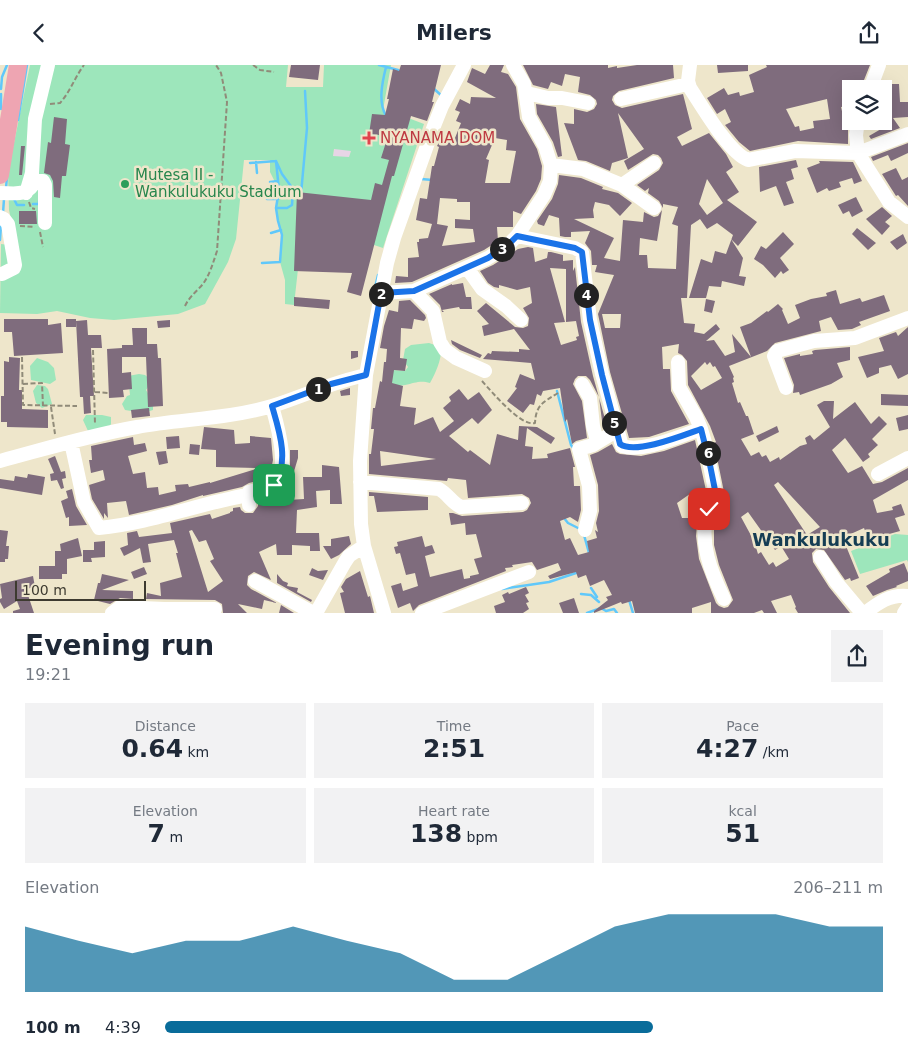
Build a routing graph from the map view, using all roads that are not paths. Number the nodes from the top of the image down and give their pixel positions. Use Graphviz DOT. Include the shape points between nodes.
graph roads {
  1 [pos="18,65"];
  2 [pos="48,65"];
  3 [pos="464,65"];
  4 [pos="513,65"];
  5 [pos="690,65"];
  6 [pos="879,65"];
  7 [pos="873,80"];
  8 [pos="688,84"];
  9 [pos="527,93"];
  10 [pos="621,99"];
  11 [pos="588,103"];
  12 [pos="857,130"];
  13 [pos="908,135"];
  14 [pos="858,153"];
  15 [pos="654,163"];
  16 [pos="551,165"];
  17 [pos="0,175"];
  18 [pos="622,185"];
  19 [pos="0,193"];
  20 [pos="26,193"];
  21 [pos="654,208"];
  22 [pos="45,216"];
  23 [pos="0,217"];
  24 [pos="908,217"];
  25 [pos="517,236"];
  26 [pos="467,267"];
  27 [pos="2,274"];
  28 [pos="414,291"];
  29 [pos="381,293"];
  30 [pos="908,318"];
  31 [pos="521,320"];
  32 [pos="678,362"];
  33 [pos="482,374"];
  34 [pos="366,375"];
  35 [pos="582,384"];
  36 [pos="786,388"];
  37 [pos="272,406"];
  38 [pos="701,429"];
  39 [pos="616,431"];
  40 [pos="597,441"];
  41 [pos="71,442"];
  42 [pos="908,458"];
  43 [pos="0,461"];
  44 [pos="878,473"];
  45 [pos="360,482"];
  46 [pos="522,503"];
  47 [pos="585,530"];
  48 [pos="364,546"];
  49 [pos="820,557"];
  50 [pos="529,571"];
  51 [pos="255,581"];
  52 [pos="908,596"];
  53 [pos="724,599"];
  54 [pos="908,607"];
  55 [pos="215,609"];
  56 [pos="112,613"];
  57 [pos="314,613"];
  58 [pos="384,613"];
  59 [pos="422,613"];
  60 [pos="863,613"];
  61 [pos="904,613"];
  1 -- 17 [label="main road"];
  2 -- 20 [label="street" via="35,119 32,173"];
  3 -- 29 [label="street" via="428,140 394,238"];
  4 -- 9 [label="street"];
  5 -- 8 [label="street"];
  6 -- 7 [label="street"];
  8 -- 10 [label="street"];
  8 -- 14 [label="street" via="742,158 756,159 794,151"];
  9 -- 11 [label="street"];
  9 -- 16 [label="street" via="529,117"];
  12 -- 14 [label="street"];
  13 -- 14 [label="street"];
  14 -- 24 [label="street" via="889,202"];
  15 -- 18 [label="street"];
  16 -- 18 [label="street" via="583,169"];
  16 -- 25 [label="street" via="550,181 544,195"];
  18 -- 21 [label="street"];
  19 -- 20 [label="street"];
  20 -- 22 [label="street" via="35,181 43,181"];
  23 -- 27 [label="street" via="8,224 15,265"];
  25 -- 26 [label="street" via="498,252"];
  25 -- 39 [label="street" via="582,252 590,320"];
  26 -- 28 [label="street"];
  26 -- 31 [label="street" via="482,289"];
  28 -- 29 [label="street"];
  28 -- 33 [label="street" via="433,311 445,350"];
  29 -- 34 [label="street"];
  30 -- 36 [label="street" via="855,339 814,341 776,351 774,356"];
  32 -- 38 [label="street" via="679,387"];
  34 -- 37 [label="street"];
  34 -- 45 [label="street"];
  35 -- 40 [label="street" via="590,398"];
  37 -- 41 [label="street" via="137,427"];
  37 -- 41 [label="street" via="280,439 281,471 274,485 251,491 248,500 229,498 121,526 99,528 84,502"];
  38 -- 39 [label="street" via="656,444 628,447 620,444"];
  38 -- 53 [label="street" via="716,495 707,514 705,547 710,569"];
  39 -- 40 [label="street"];
  40 -- 47 [label="street" via="579,449 589,487 590,511"];
  41 -- 43 [label="street"];
  42 -- 44 [label="street"];
  45 -- 46 [label="street" via="439,489 461,507"];
  45 -- 48 [label="street"];
  48 -- 57 [label="street" via="349,556"];
  48 -- 58 [label="street"];
  49 -- 60 [label="street" via="836,582"];
  50 -- 59 [label="street"];
  51 -- 57 [label="street"];
  52 -- 60 [label="street" via="884,599"];
  54 -- 61 [label="street"];
  55 -- 56 [label="street" via="120,607"];
}
